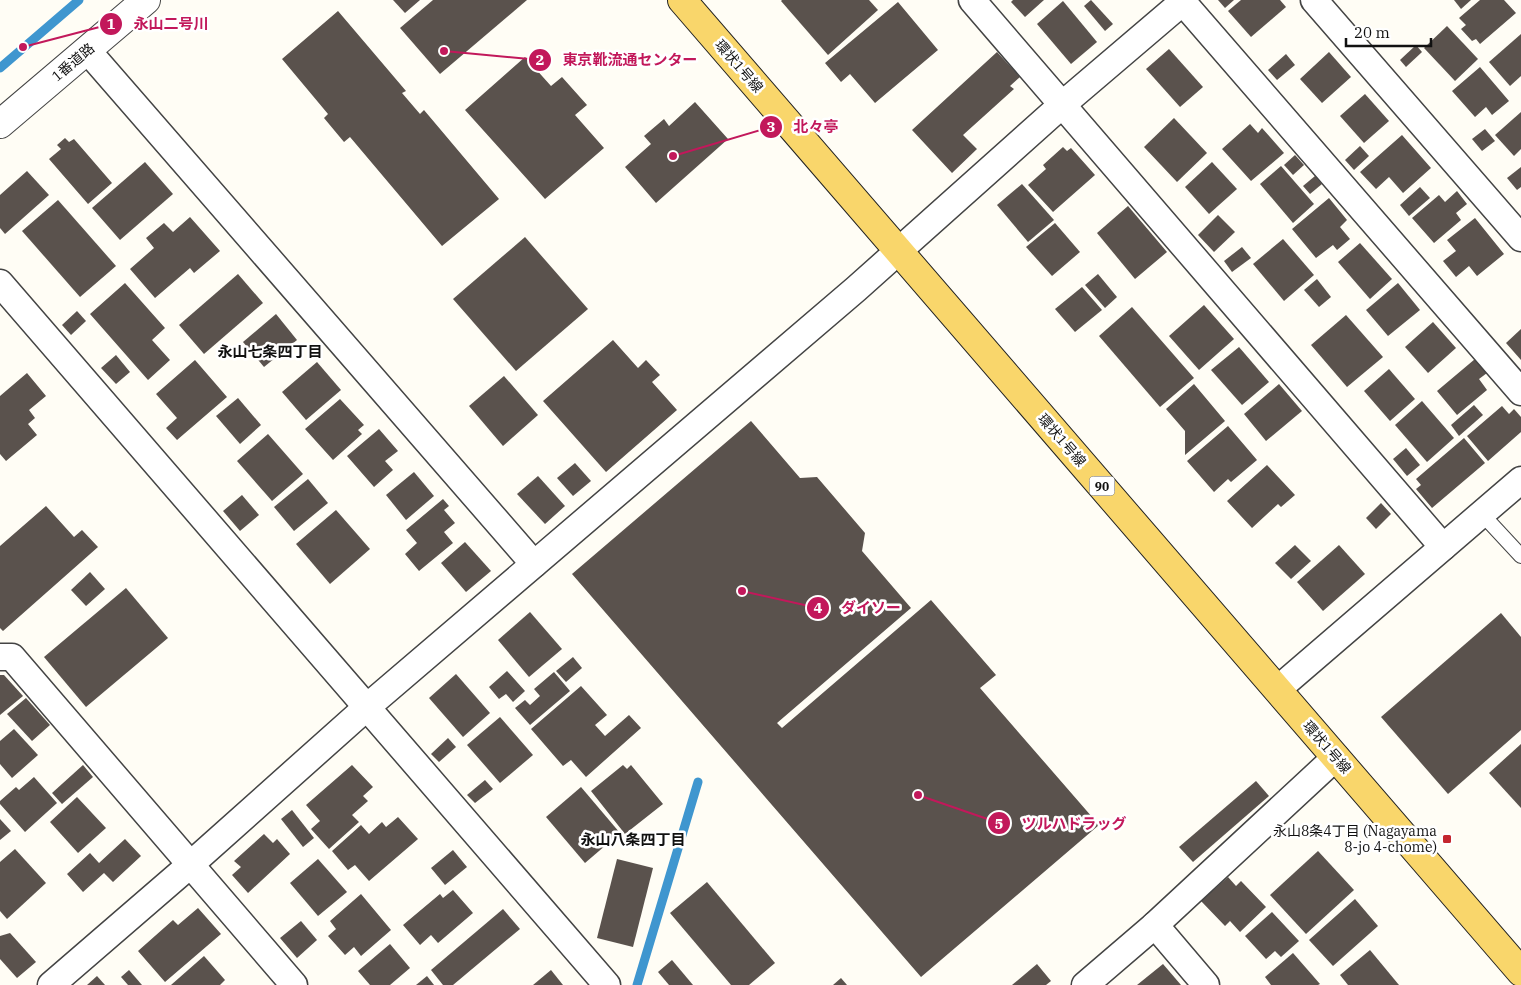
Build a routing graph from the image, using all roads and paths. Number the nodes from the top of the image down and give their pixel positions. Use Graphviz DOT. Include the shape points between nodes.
graph roads {
  1 [pos="146,0"];
  2 [pos="682,0"];
  3 [pos="972,0"];
  4 [pos="1314,0"];
  5 [pos="1183,1"];
  6 [pos="87,50"];
  7 [pos="1062,104"];
  8 [pos="0,124"];
  9 [pos="1521,238"];
  10 [pos="899,251"];
  11 [pos="0,283"];
  12 [pos="1521,392"];
  13 [pos="1521,480"];
  14 [pos="1482,514"];
  15 [pos="1443,547"];
  16 [pos="1521,556"];
  17 [pos="534,564"];
  18 [pos="0,657"];
  19 [pos="1278,689"];
  20 [pos="367,707"];
  21 [pos="1336,758"];
  22 [pos="190,865"];
  23 [pos="1155,925"];
  24 [pos="1521,972"];
  25 [pos="51,985"];
  26 [pos="294,985"];
  27 [pos="608,985"];
  28 [pos="1086,985"];
  29 [pos="1206,985"];
  1 -- 6 [label="street, 1番道路"];
  2 -- 10 [label="main road, 環状1号線 / 90"];
  3 -- 7 [label="street"];
  4 -- 9 [label="street"];
  5 -- 7 [label="street"];
  5 -- 12 [label="street"];
  6 -- 8 [label="street, 1番道路"];
  6 -- 17 [label="street"];
  7 -- 10 [label="street"];
  7 -- 15 [label="street"];
  10 -- 17 [label="street"];
  10 -- 19 [label="main road, 環状1号線 / 90"];
  11 -- 20 [label="street"];
  13 -- 14 [label="street"];
  14 -- 15 [label="street"];
  14 -- 16 [label="lane"];
  15 -- 19 [label="street"];
  17 -- 20 [label="street"];
  18 -- 22 [label="street" via="12,657"];
  19 -- 21 [label="main road, 環状1号線 / 90"];
  20 -- 22 [label="street"];
  20 -- 27 [label="street"];
  21 -- 23 [label="street"];
  21 -- 24 [label="main road, 環状1号線 / 90"];
  22 -- 25 [label="street"];
  22 -- 26 [label="street"];
  23 -- 28 [label="street"];
  23 -- 29 [label="street"];
}
